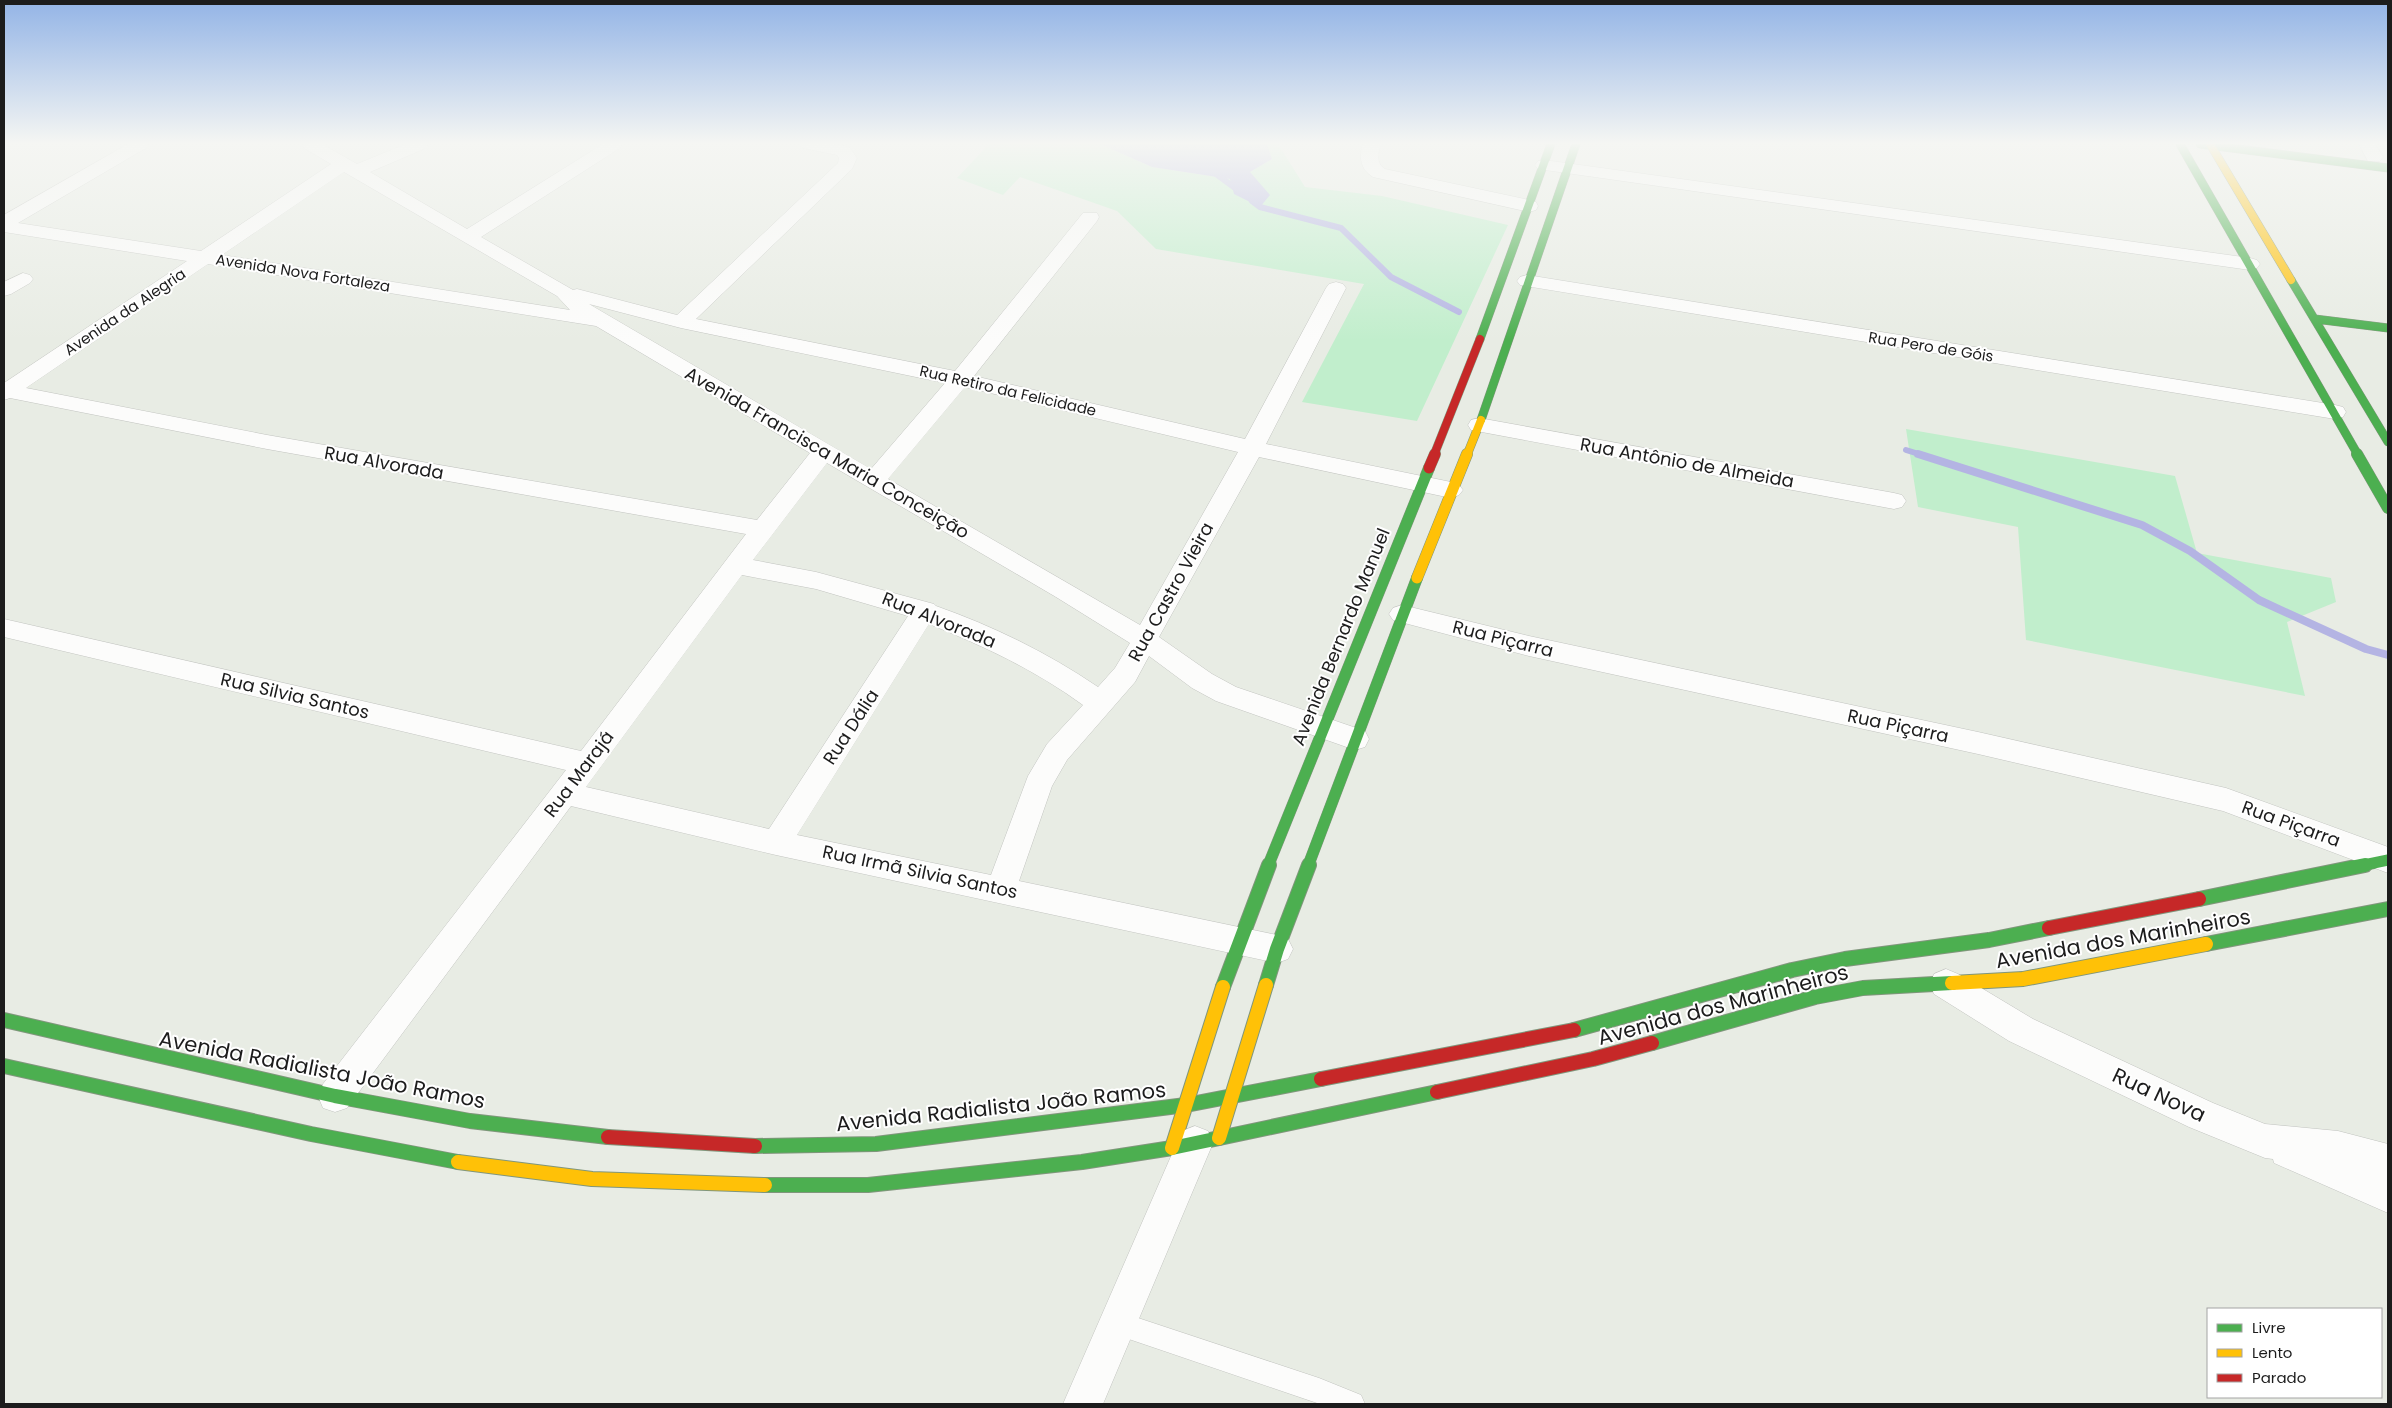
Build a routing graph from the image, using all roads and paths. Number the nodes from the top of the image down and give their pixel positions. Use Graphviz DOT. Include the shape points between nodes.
graph roads {
  1 [pos="28,210"];
  2 [pos="282,210"];
  3 [pos="422,210"];
  4 [pos="511,210"];
  5 [pos="800,210"];
  6 [pos="1528,210"];
  7 [pos="1552,210"];
  8 [pos="1867,210"];
  9 [pos="2218,210"];
  10 [pos="2248,210"];
  11 [pos="1090,217"];
  12 [pos="4,224"];
  13 [pos="468,237"];
  14 [pos="206,257"];
  15 [pos="2250,264"];
  16 [pos="23,278"];
  17 [pos="1528,281"];
  18 [pos="1336,288"];
  19 [pos="4,290"];
  20 [pos="564,292"];
  21 [pos="2315,319"];
  22 [pos="601,321"];
  23 [pos="681,322"];
  24 [pos="2388,328"];
  25 [pos="2324,334"];
  26 [pos="2343,337"];
  27 [pos="960,379"];
  28 [pos="6,392"];
  29 [pos="2334,412"];
  30 [pos="1479,425"];
  31 [pos="2388,442"];
  32 [pos="1252,448"];
  33 [pos="824,451"];
  34 [pos="874,481"];
  35 [pos="1424,483"];
  36 [pos="1451,490"];
  37 [pos="1894,501"];
  38 [pos="2388,508"];
  39 [pos="762,529"];
  40 [pos="736,565"];
  41 [pos="925,610"];
  42 [pos="1402,614"];
  43 [pos="4,628"];
  44 [pos="1145,640"];
  45 [pos="1099,702"];
  46 [pos="1322,727"];
  47 [pos="1355,739"];
  48 [pos="587,764"];
  49 [pos="564,793"];
  50 [pos="776,843"];
  51 [pos="2388,860"];
  52 [pos="1001,889"];
  53 [pos="2388,909"];
  54 [pos="1240,940"];
  55 [pos="1277,949"];
  56 [pos="1946,984"];
  57 [pos="4,1020"];
  58 [pos="4,1066"];
  59 [pos="335,1096"];
  60 [pos="1232,1096"];
  61 [pos="1186,1105"];
  62 [pos="2265,1141"];
  63 [pos="1196,1143"];
  64 [pos="2388,1161"];
  65 [pos="2388,1195"];
  66 [pos="1117,1323"];
  67 [pos="1083,1404"];
  68 [pos="1352,1404"];
  1 -- 12 [label="street"];
  2 -- 14 [label="street, Avenida da Alegria"];
  3 -- 13 [label="street, Avenida Francisca Maria Conceição"];
  4 -- 13 [label="street"];
  5 -- 23 [label="street"];
  6 -- 35 [label="main road, Avenida Bernardo Manuel"];
  7 -- 17 [label="main road"];
  8 -- 15 [label="street"];
  9 -- 15 [label="main road"];
  10 -- 21 [label="main road"];
  11 -- 27 [label="street"];
  12 -- 14 [label="street, Avenida Nova Fortaleza"];
  13 -- 20 [label="street, Avenida Francisca Maria Conceição"];
  14 -- 22 [label="street, Avenida Nova Fortaleza"];
  14 -- 28 [label="street, Avenida da Alegria"];
  15 -- 29 [label="main road"];
  16 -- 19 [label="street"];
  17 -- 29 [label="street, Rua Pero de Góis"];
  17 -- 30 [label="main road"];
  18 -- 32 [label="street, Rua Castro Vieira"];
  20 -- 22 [label="street, Avenida Francisca Maria Conceição" via="579,307"];
  20 -- 23 [label="street, Rua Retiro da Felicidade"];
  21 -- 24 [label="main road"];
  21 -- 25 [label="main road"];
  22 -- 33 [label="street, Avenida Francisca Maria Conceição"];
  23 -- 27 [label="street, Rua Retiro da Felicidade"];
  25 -- 26 [label="main road"];
  25 -- 31 [label="main road"];
  27 -- 32 [label="street, Rua Retiro da Felicidade"];
  27 -- 34 [label="street"];
  28 -- 39 [label="street, Rua Alvorada" via="267,442"];
  29 -- 38 [label="main road"];
  30 -- 36 [label="main road"];
  30 -- 37 [label="street, Rua Antônio de Almeida"];
  32 -- 35 [label="street, Rua Retiro da Felicidade"];
  32 -- 44 [label="street, Rua Castro Vieira"];
  33 -- 34 [label="street, Avenida Francisca Maria Conceição"];
  33 -- 39 [label="street, Rua Marajá"];
  34 -- 44 [label="street, Avenida Francisca Maria Conceição" via="1065,590"];
  35 -- 36 [label="street, Rua Retiro da Felicidade"];
  35 -- 46 [label="main road, Avenida Bernardo Manuel"];
  36 -- 42 [label="main road"];
  39 -- 40 [label="street, Rua Marajá"];
  40 -- 41 [label="street, Rua Alvorada" via="828,582"];
  40 -- 48 [label="street, Rua Marajá"];
  41 -- 45 [label="street, Rua Alvorada" via="1043,665"];
  41 -- 50 [label="street, Rua Dália"];
  42 -- 47 [label="main road"];
  42 -- 51 [label="street, Rua Piçarra" via="1529,646 2226,800"];
  43 -- 48 [label="street, Rua Silvia Santos"];
  44 -- 45 [label="street, Rua Castro Vieira" via="1125,674"];
  44 -- 46 [label="street, Avenida Francisca Maria Conceição" via="1226,694"];
  45 -- 52 [label="street, Rua Castro Vieira" via="1057,752 1038,784"];
  46 -- 47 [label="street, Avenida Francisca Maria Conceição"];
  46 -- 54 [label="main road, Avenida Bernardo Manuel"];
  47 -- 55 [label="main road"];
  48 -- 49 [label="street, Rua Marajá"];
  49 -- 50 [label="street, Rua Irmã Silvia Santos"];
  49 -- 59 [label="street, Rua Marajá"];
  50 -- 52 [label="street, Rua Irmã Silvia Santos"];
  51 -- 60 [label="main road, Avenida dos Marinheiros" via="1990,940 1845,959 1792,970 1574,1030"];
  52 -- 54 [label="street, Rua Irmã Silvia Santos"];
  53 -- 56 [label="main road, Avenida dos Marinheiros" via="2023,979"];
  54 -- 55 [label="street, Rua Irmã Silvia Santos"];
  54 -- 61 [label="main road, Avenida Bernardo Manuel"];
  55 -- 60 [label="main road"];
  56 -- 62 [label="street, Rua Nova" via="2022,1030 2201,1115"];
  56 -- 63 [label="main road, Avenida dos Marinheiros" via="1863,988 1815,997 1593,1058"];
  57 -- 59 [label="main road, Avenida Radialista João Ramos"];
  58 -- 63 [label="main road" via="311,1134 424,1155 592,1179 868,1185 1082,1162"];
  59 -- 61 [label="main road, Avenida Radialista João Ramos" via="470,1121 611,1137 764,1146 876,1144"];
  60 -- 61 [label="main road, Avenida Radialista João Ramos"];
  60 -- 63 [label="main road"];
  61 -- 63 [label="main road, Avenida Bernardo Manuel"];
  62 -- 64 [label="street, Rua Nova" via="2338,1148"];
  62 -- 65 [label="street"];
  63 -- 66 [label="street"];
  66 -- 67 [label="street"];
  66 -- 68 [label="lane"];
}
